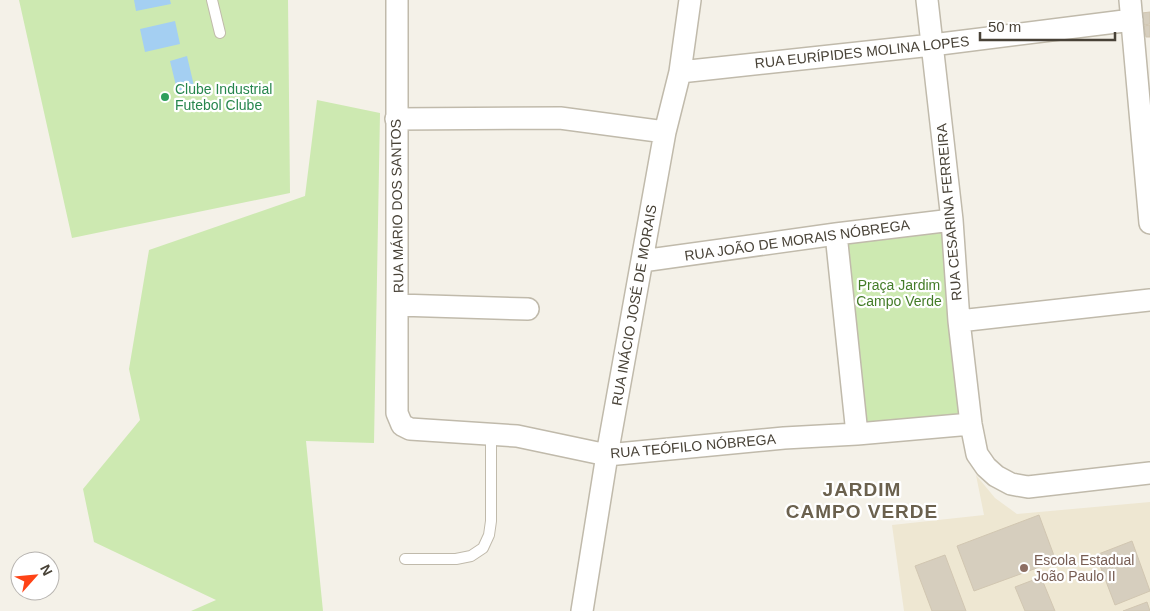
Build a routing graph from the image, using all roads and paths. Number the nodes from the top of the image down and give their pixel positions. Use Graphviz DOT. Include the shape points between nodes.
graph roads {
  1 [pos="212,0"];
  2 [pos="398,0"];
  3 [pos="690,0"];
  4 [pos="927,0"];
  5 [pos="1131,10"];
  6 [pos="220,33"];
  7 [pos="932,45"];
  8 [pos="680,72"];
  9 [pos="396,119"];
  10 [pos="665,132"];
  11 [pos="952,220"];
  12 [pos="1150,223"];
  13 [pos="836,234"];
  14 [pos="642,261"];
  15 [pos="1150,300"];
  16 [pos="398,305"];
  17 [pos="528,309"];
  18 [pos="959,321"];
  19 [pos="397,413"];
  20 [pos="971,424"];
  21 [pos="491,434"];
  22 [pos="857,434"];
  23 [pos="607,455"];
  24 [pos="1150,473"];
  25 [pos="406,559"];
  26 [pos="582,611"];
  1 -- 6 [label="lane"];
  2 -- 9 [label="street, RUA MÁRIO DOS SANTOS"];
  3 -- 8 [label="street, RUA INÁCIO JOSÉ DE MORAIS"];
  4 -- 7 [label="street, RUA CESARINA FERREIRA"];
  5 -- 7 [label="street, RUA EURÍPIDES MOLINA LOPES"];
  5 -- 12 [label="street"];
  7 -- 8 [label="street, RUA EURÍPIDES MOLINA LOPES"];
  7 -- 11 [label="street, RUA CESARINA FERREIRA"];
  8 -- 10 [label="street, RUA INÁCIO JOSÉ DE MORAIS"];
  9 -- 10 [label="street" via="560,118"];
  9 -- 16 [label="street, RUA MÁRIO DOS SANTOS"];
  10 -- 14 [label="street, RUA INÁCIO JOSÉ DE MORAIS"];
  11 -- 13 [label="street, RUA JOÃO DE MORAIS NÓBREGA"];
  11 -- 18 [label="street, RUA CESARINA FERREIRA"];
  13 -- 14 [label="street, RUA JOÃO DE MORAIS NÓBREGA"];
  13 -- 22 [label="street"];
  14 -- 23 [label="street, RUA INÁCIO JOSÉ DE MORAIS"];
  15 -- 18 [label="street"];
  16 -- 17 [label="street"];
  16 -- 19 [label="street, RUA MÁRIO DOS SANTOS"];
  18 -- 20 [label="street, RUA CESARINA FERREIRA"];
  19 -- 21 [label="street, RUA TEÓFILO NÓBREGA" via="402,424 410,429"];
  20 -- 22 [label="street, RUA TEÓFILO NÓBREGA"];
  20 -- 24 [label="street, RUA CESARINA FERREIRA" via="977,454 996,476 1011,484 1028,487"];
  21 -- 23 [label="street, RUA TEÓFILO NÓBREGA" via="517,436"];
  21 -- 25 [label="lane" via="491,521 483,548 471,556 456,559"];
  22 -- 23 [label="street, RUA TEÓFILO NÓBREGA"];
  23 -- 26 [label="street, RUA INÁCIO JOSÉ DE MORAIS"];
}
